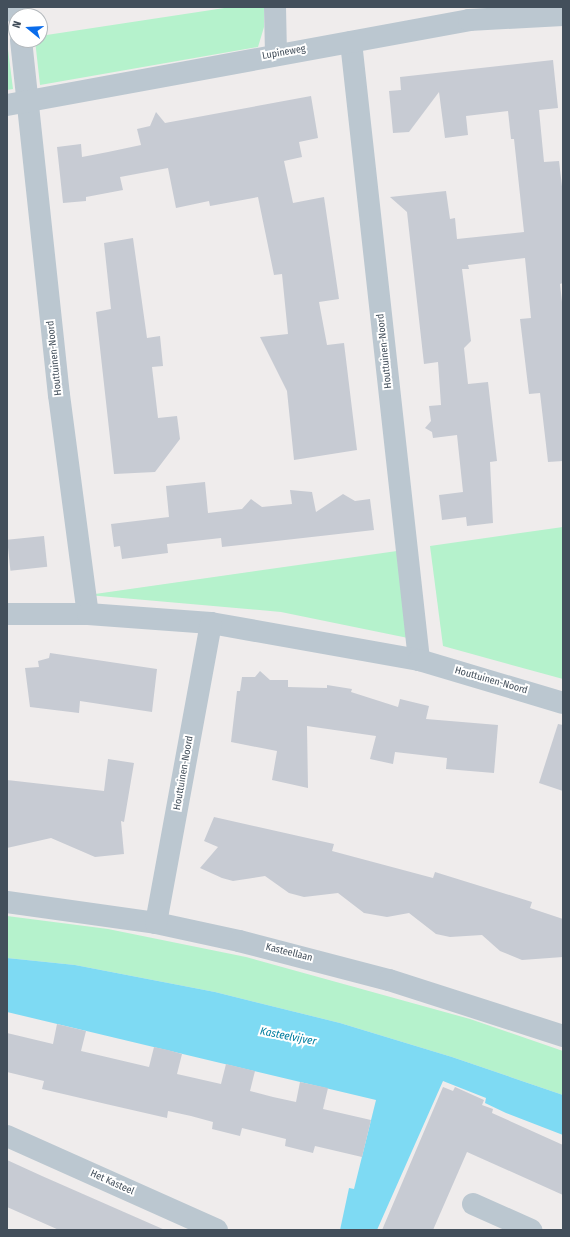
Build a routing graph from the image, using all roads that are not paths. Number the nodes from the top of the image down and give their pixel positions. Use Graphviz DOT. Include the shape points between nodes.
graph roads {
  1 [pos="275,7"];
  2 [pos="563,15"];
  3 [pos="351,42"];
  4 [pos="20,48"];
  5 [pos="276,54"];
  6 [pos="17,103"];
  7 [pos="7,614"];
  8 [pos="88,614"];
  9 [pos="211,623"];
  10 [pos="419,660"];
  11 [pos="563,702"];
  12 [pos="7,902"];
  13 [pos="156,923"];
  14 [pos="563,1036"];
  15 [pos="7,1136"];
  16 [pos="473,1204"];
  17 [pos="217,1230"];
  18 [pos="531,1230"];
  1 -- 5 [label="street"];
  2 -- 3 [label="street, Lupineweg" via="469,20"];
  3 -- 5 [label="street, Lupineweg"];
  3 -- 10 [label="street, Houttuinen-Noord"];
  4 -- 6 [label="street, Houttuinen-Noord"];
  5 -- 6 [label="street, Lupineweg"];
  6 -- 8 [label="street, Houttuinen-Noord"];
  7 -- 8 [label="street, Houttuinen-Noord"];
  8 -- 9 [label="street, Houttuinen-Noord"];
  9 -- 10 [label="street, Houttuinen-Noord"];
  9 -- 13 [label="street, Houttuinen-Noord"];
  10 -- 11 [label="street, Houttuinen-Noord"];
  12 -- 13 [label="street, Kasteellaan"];
  13 -- 14 [label="street, Kasteellaan" via="389,980"];
  15 -- 17 [label="street, Het Kasteel"];
  16 -- 18 [label="street"];
}
